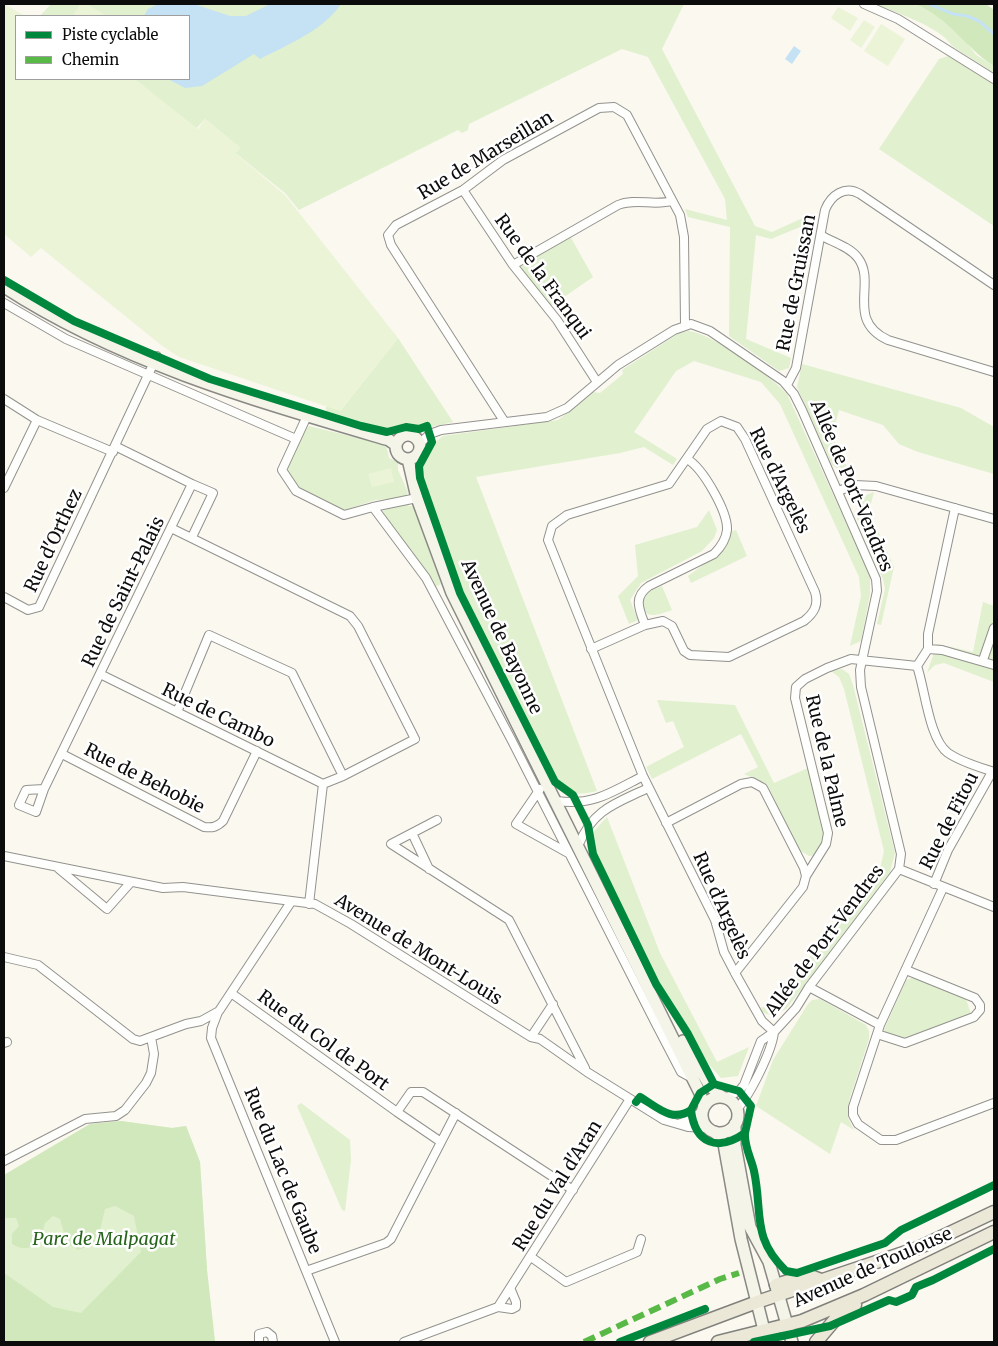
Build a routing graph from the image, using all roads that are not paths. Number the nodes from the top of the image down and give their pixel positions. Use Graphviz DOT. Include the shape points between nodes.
graph roads {
  1 [pos="864,4"];
  2 [pos="994,79"];
  3 [pos="462,190"];
  4 [pos="672,201"];
  5 [pos="822,236"];
  6 [pos="513,266"];
  7 [pos="994,284"];
  8 [pos="4,287"];
  9 [pos="4,303"];
  10 [pos="685,325"];
  11 [pos="156,360"];
  12 [pos="994,372"];
  13 [pos="149,376"];
  14 [pos="597,382"];
  15 [pos="787,385"];
  16 [pos="4,399"];
  17 [pos="307,416"];
  18 [pos="37,420"];
  19 [pos="504,421"];
  20 [pos="296,439"];
  21 [pos="419,444"];
  22 [pos="396,445"];
  23 [pos="114,449"];
  24 [pos="408,459"];
  25 [pos="687,459"];
  26 [pos="192,484"];
  27 [pos="4,488"];
  28 [pos="838,491"];
  29 [pos="418,498"];
  30 [pos="373,507"];
  31 [pos="955,508"];
  32 [pos="994,519"];
  33 [pos="171,528"];
  34 [pos="192,537"];
  35 [pos="4,597"];
  36 [pos="645,625"];
  37 [pos="994,628"];
  38 [pos="591,649"];
  39 [pos="928,649"];
  40 [pos="862,660"];
  41 [pos="983,660"];
  42 [pos="994,665"];
  43 [pos="918,666"];
  44 [pos="100,674"];
  45 [pos="177,712"];
  46 [pos="258,752"];
  47 [pos="62,754"];
  48 [pos="993,772"];
  49 [pos="343,776"];
  50 [pos="642,776"];
  51 [pos="323,784"];
  52 [pos="549,786"];
  53 [pos="648,788"];
  54 [pos="44,790"];
  55 [pos="538,790"];
  56 [pos="557,801"];
  57 [pos="437,820"];
  58 [pos="666,823"];
  59 [pos="412,832"];
  60 [pos="579,844"];
  61 [pos="568,853"];
  62 [pos="4,856"];
  63 [pos="58,867"];
  64 [pos="429,869"];
  65 [pos="899,870"];
  66 [pos="806,876"];
  67 [pos="131,882"];
  68 [pos="934,884"];
  69 [pos="943,888"];
  70 [pos="291,902"];
  71 [pos="309,904"];
  72 [pos="994,907"];
  73 [pos="4,957"];
  74 [pos="906,970"];
  75 [pos="735,973"];
  76 [pos="809,987"];
  77 [pos="231,993"];
  78 [pos="553,1004"];
  79 [pos="219,1011"];
  80 [pos="665,1024"];
  81 [pos="880,1025"];
  82 [pos="774,1032"];
  83 [pos="877,1034"];
  84 [pos="151,1037"];
  85 [pos="531,1037"];
  86 [pos="587,1072"];
  87 [pos="724,1098"];
  88 [pos="630,1099"];
  89 [pos="994,1103"];
  90 [pos="703,1109"];
  91 [pos="737,1109"];
  92 [pos="397,1112"];
  93 [pos="456,1113"];
  94 [pos="676,1124"];
  95 [pos="735,1124"];
  96 [pos="711,1130"];
  97 [pos="441,1142"];
  98 [pos="4,1161"];
  99 [pos="573,1190"];
  100 [pos="994,1212"];
  101 [pos="994,1232"];
  102 [pos="641,1239"];
  103 [pos="530,1257"];
  104 [pos="306,1271"];
  105 [pos="511,1290"];
  106 [pos="778,1290"];
  107 [pos="864,1295"];
  108 [pos="757,1302"];
  109 [pos="498,1307"];
  110 [pos="787,1325"];
  111 [pos="765,1336"];
  112 [pos="259,1342"];
  113 [pos="273,1342"];
  114 [pos="335,1342"];
  115 [pos="404,1342"];
  116 [pos="650,1342"];
  117 [pos="718,1342"];
  118 [pos="792,1342"];
  119 [pos="816,1342"];
  1 -- 2 [label="street" via="898,19"];
  3 -- 4 [label="street, Rue de Marseillan" via="503,160 599,108 609,107 627,115"];
  3 -- 6 [label="street, Rue de la Franqui"];
  3 -- 19 [label="street, Rue de Marseillan" via="396,225 389,231 388,240"];
  4 -- 6 [label="street" via="618,205"];
  4 -- 10 [label="street, Rue de Marseillan" via="680,215 683,231"];
  5 -- 7 [label="street, Rue de Gruissan" via="827,205 835,196 851,190"];
  5 -- 12 [label="street" via="860,260 865,314 875,331 888,340"];
  5 -- 15 [label="street, Rue de Gruissan" via="796,368"];
  6 -- 14 [label="street, Rue de la Franqui" via="553,315"];
  8 -- 11 [label="street" via="68,325"];
  9 -- 13 [label="street" via="66,339"];
  10 -- 14 [label="street" via="618,364"];
  10 -- 15 [label="street, Allée de Port-Vendres" via="697,325 710,331"];
  11 -- 13 [label="street, Rue d'Orthez"];
  11 -- 17 [label="street" via="226,391"];
  13 -- 20 [label="street"];
  13 -- 23 [label="street, Rue d'Orthez"];
  14 -- 19 [label="street" via="562,412 547,417"];
  15 -- 28 [label="street, Allée de Port-Vendres" via="799,404"];
  16 -- 18 [label="street"];
  17 -- 20 [label="street"];
  17 -- 22 [label="street" via="389,440"];
  18 -- 23 [label="street"];
  18 -- 27 [label="street"];
  19 -- 21 [label="street" via="441,430 430,434"];
  20 -- 30 [label="street" via="282,470 296,491 344,515"];
  21 -- 22 [label="street" via="409,435"];
  21 -- 24 [label="street" via="416,456"];
  22 -- 24 [label="street" via="399,455"];
  23 -- 26 [label="street"];
  23 -- 35 [label="street, Rue d'Orthez" via="39,607 28,610"];
  24 -- 29 [label="street, Avenue de Bayonne"];
  25 -- 36 [label="street" via="710,483 727,523 726,535 714,554 644,590 638,603"];
  25 -- 36 [label="street, Rue d'Argelès" via="702,434 716,422 726,421 741,432 816,592 817,604 804,621 729,658 690,656 668,623 659,621"];
  25 -- 38 [label="street, Rue d'Argelès" via="674,480 664,487 567,515 549,530 550,545"];
  26 -- 33 [label="street, Rue de Saint-Palais"];
  26 -- 34 [label="street" via="213,494"];
  28 -- 31 [label="street" via="855,485 876,486"];
  28 -- 40 [label="street, Allée de Port-Vendres" via="876,579 877,591"];
  29 -- 30 [label="street"];
  29 -- 52 [label="street, Avenue de Bayonne" via="452,593"];
  30 -- 55 [label="street, Avenue de Bayonne" via="426,578"];
  31 -- 32 [label="street"];
  31 -- 39 [label="street" via="928,634"];
  33 -- 34 [label="street"];
  33 -- 44 [label="street, Rue de Saint-Palais"];
  34 -- 49 [label="street" via="350,616 358,626 415,738"];
  36 -- 38 [label="street, Rue d'Argelès"];
  37 -- 41 [label="street"];
  38 -- 50 [label="street, Rue d'Argelès"];
  39 -- 41 [label="street"];
  39 -- 43 [label="street"];
  40 -- 43 [label="street, Rue de la Palme"];
  40 -- 65 [label="street, Allée de Port-Vendres" via="861,687 902,854"];
  40 -- 66 [label="street, Rue de la Palme" via="845,660 827,668 800,683 794,691 828,834 826,844"];
  41 -- 42 [label="street"];
  43 -- 48 [label="street" via="941,747 953,756"];
  44 -- 45 [label="street, Rue de Cambo"];
  44 -- 47 [label="street, Rue de Saint-Palais"];
  45 -- 46 [label="street, Rue de Cambo"];
  45 -- 49 [label="street" via="209,636 292,673"];
  46 -- 47 [label="street, Rue de Behobie" via="223,821 211,828"];
  46 -- 51 [label="street, Rue de Cambo"];
  47 -- 54 [label="street, Rue de Saint-Palais"];
  48 -- 68 [label="street, Rue de Fitou" via="948,850"];
  49 -- 51 [label="street"];
  50 -- 53 [label="street, Rue d'Argelès"];
  50 -- 56 [label="street" via="598,799 577,803"];
  51 -- 71 [label="street"];
  52 -- 55 [label="street"];
  52 -- 56 [label="street, Avenue de Bayonne"];
  53 -- 58 [label="street, Rue d'Argelès"];
  53 -- 60 [label="street" via="602,810 588,825"];
  55 -- 61 [label="street, Avenue de Bayonne"];
  55 -- 61 [label="street" via="516,824"];
  56 -- 60 [label="street, Avenue de Bayonne"];
  57 -- 59 [label="street"];
  58 -- 66 [label="street" via="741,784 758,784 763,788"];
  58 -- 75 [label="street, Rue d'Argelès" via="715,920 724,952"];
  59 -- 64 [label="street"];
  59 -- 64 [label="street" via="391,844"];
  60 -- 80 [label="street, Avenue de Bayonne"];
  61 -- 80 [label="street, Avenue de Bayonne"];
  62 -- 63 [label="street, Avenue de Mont-Louis"];
  63 -- 67 [label="street, Avenue de Mont-Louis"];
  63 -- 67 [label="street, Avenue de Mont-Louis" via="107,909"];
  64 -- 78 [label="street" via="509,920"];
  65 -- 68 [label="street"];
  65 -- 76 [label="street, Allée de Port-Vendres"];
  66 -- 75 [label="street" via="803,887"];
  67 -- 70 [label="street, Avenue de Mont-Louis"];
  68 -- 69 [label="street"];
  69 -- 72 [label="street"];
  69 -- 74 [label="street"];
  70 -- 71 [label="street, Avenue de Mont-Louis"];
  70 -- 77 [label="street"];
  71 -- 85 [label="street, Avenue de Mont-Louis" via="351,924"];
  73 -- 84 [label="street" via="38,965 133,1039 140,1041"];
  74 -- 81 [label="street"];
  74 -- 83 [label="street" via="975,998 980,1010 974,1017 905,1043"];
  75 -- 82 [label="street, Rue d'Argelès" via="762,1021"];
  76 -- 81 [label="street"];
  76 -- 82 [label="street, Allée de Port-Vendres" via="796,1008"];
  77 -- 79 [label="street"];
  77 -- 92 [label="street, Rue du Col de Port"];
  78 -- 85 [label="street"];
  78 -- 86 [label="street"];
  79 -- 84 [label="street" via="210,1018"];
  79 -- 104 [label="street, Rue du Lac de Gaube" via="211,1038"];
  80 -- 87 [label="street, Avenue de Bayonne" via="708,1083"];
  80 -- 90 [label="street, Avenue de Bayonne" via="703,1099"];
  81 -- 83 [label="street"];
  82 -- 87 [label="street, Allée de Port-Vendres" via="762,1041 744,1085"];
  82 -- 91 [label="street, Allée de Port-Vendres" via="773,1042 755,1081"];
  83 -- 89 [label="street" via="853,1107 858,1124 881,1140 896,1140"];
  84 -- 98 [label="street" via="154,1054 151,1073 125,1110 116,1116 79,1122"];
  85 -- 86 [label="street, Avenue de Mont-Louis" via="540,1039"];
  86 -- 88 [label="street, Avenue de Mont-Louis"];
  87 -- 90 [label="street" via="710,1100"];
  87 -- 91 [label="street"];
  88 -- 94 [label="street, Avenue de Mont-Louis"];
  88 -- 99 [label="street, Rue du Val d'Aran"];
  90 -- 94 [label="street" via="692,1119"];
  90 -- 96 [label="street" via="703,1120"];
  91 -- 95 [label="street"];
  92 -- 93 [label="street, Rue du Col de Port" via="411,1092 416,1091"];
  92 -- 97 [label="street, Rue du Col de Port"];
  93 -- 97 [label="street"];
  93 -- 99 [label="street, Rue du Col de Port"];
  94 -- 96 [label="street, Avenue de Mont-Louis"];
  95 -- 96 [label="street" via="728,1131"];
  95 -- 106 [label="street" via="735,1144 750,1227 769,1262"];
  96 -- 108 [label="street" via="724,1144 741,1239"];
  97 -- 104 [label="street" via="392,1239"];
  99 -- 103 [label="street, Rue du Val d'Aran"];
  100 -- 106 [label="main road, Avenue de Toulouse" via="918,1248 821,1280"];
  101 -- 107 [label="main road, Avenue de Toulouse"];
  102 -- 103 [label="street" via="637,1252 566,1282"];
  103 -- 105 [label="street, Rue du Val d'Aran"];
  104 -- 114 [label="street, Rue du Lac de Gaube"];
  105 -- 109 [label="street, Rue du Val d'Aran"];
  105 -- 109 [label="street, Rue du Val d'Aran" via="516,1307"];
  106 -- 108 [label="main road, Avenue de Toulouse"];
  106 -- 110 [label="street"];
  107 -- 110 [label="main road, Avenue de Toulouse"];
  107 -- 119 [label="main road" via="862,1301 844,1309"];
  108 -- 111 [label="street"];
  108 -- 116 [label="main road, Avenue de Toulouse"];
  109 -- 115 [label="street, Rue du Val d'Aran"];
  110 -- 111 [label="main road, Avenue de Toulouse"];
  110 -- 118 [label="street"];
  111 -- 117 [label="main road, Avenue de Toulouse"];
  112 -- 113 [label="street" via="260,1334 267,1332"];
}
